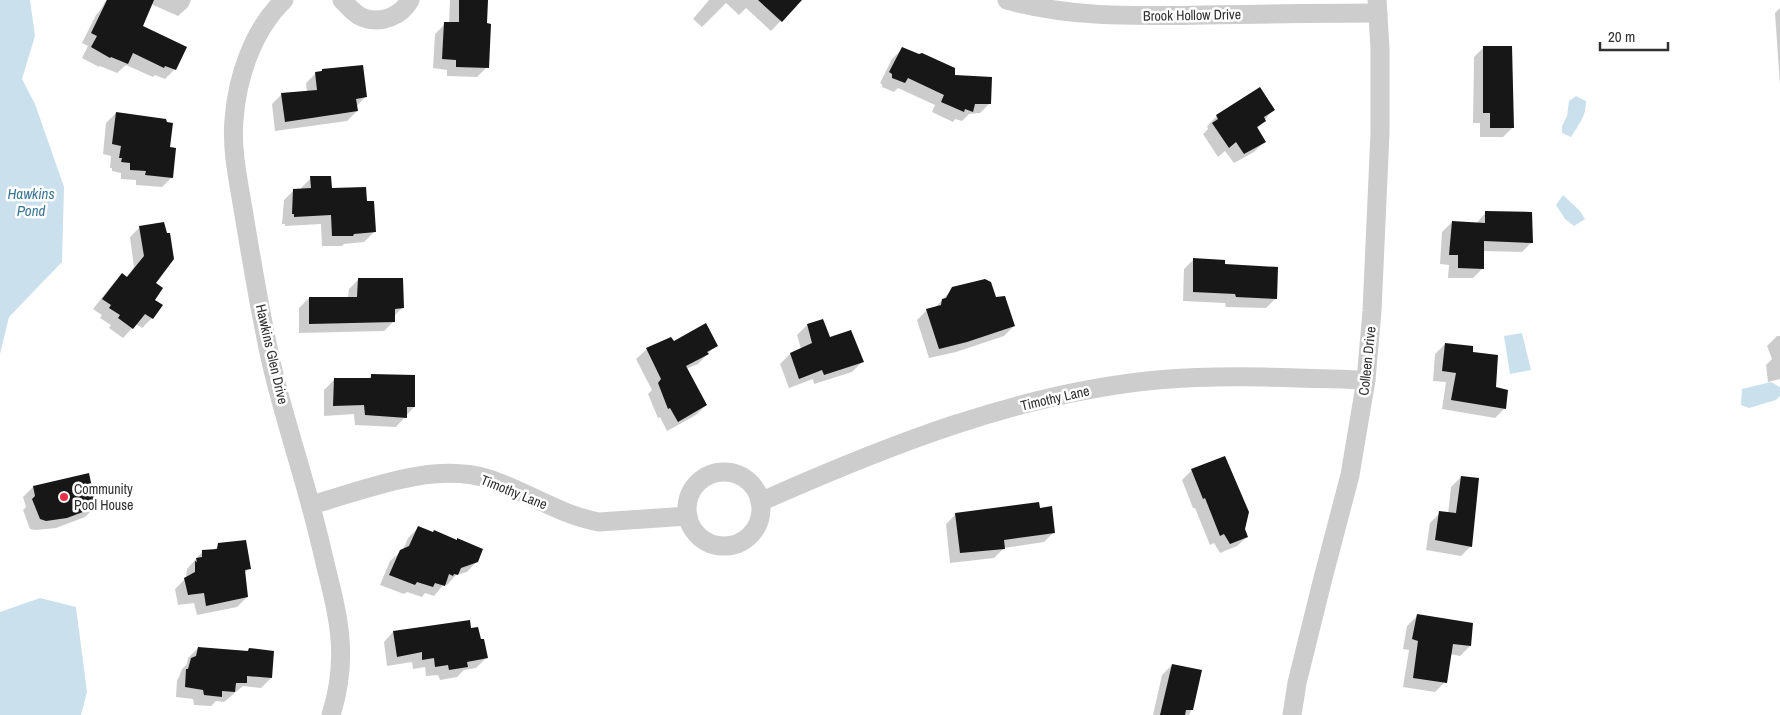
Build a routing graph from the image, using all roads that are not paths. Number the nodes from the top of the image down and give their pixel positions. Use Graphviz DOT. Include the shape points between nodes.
graph roads {
  1 [pos="284,0"];
  2 [pos="342,0"];
  3 [pos="410,0"];
  4 [pos="1007,0"];
  5 [pos="1378,6"];
  6 [pos="1366,380"];
  7 [pos="760,502"];
  8 [pos="311,505"];
  9 [pos="688,516"];
  10 [pos="331,715"];
  11 [pos="1292,715"];
  1 -- 8 [label="street, Hawkins Glen Drive" via="263,25 246,64 235,107 235,160 272,366"];
  2 -- 3 [label="street" via="363,18 376,20 400,12"];
  4 -- 5 [label="street, Brook Hollow Drive" via="1087,14 1140,16"];
  5 -- 6 [label="street, Colleen Drive" via="1380,133"];
  6 -- 7 [label="street, Timothy Lane" via="1195,378 1092,389 944,428"];
  6 -- 11 [label="street, Colleen Drive" via="1350,475 1297,683"];
  7 -- 9 [label="street" via="761,513 754,530 740,542 729,545 705,540 693,528"];
  7 -- 9 [label="street" via="753,485 743,477 732,472 714,473 694,487 689,498"];
  8 -- 9 [label="street, Timothy Lane" via="398,480 456,473 489,479 586,520 599,522"];
  8 -- 10 [label="street, Hawkins Glen Drive" via="340,629 341,667"];
}
